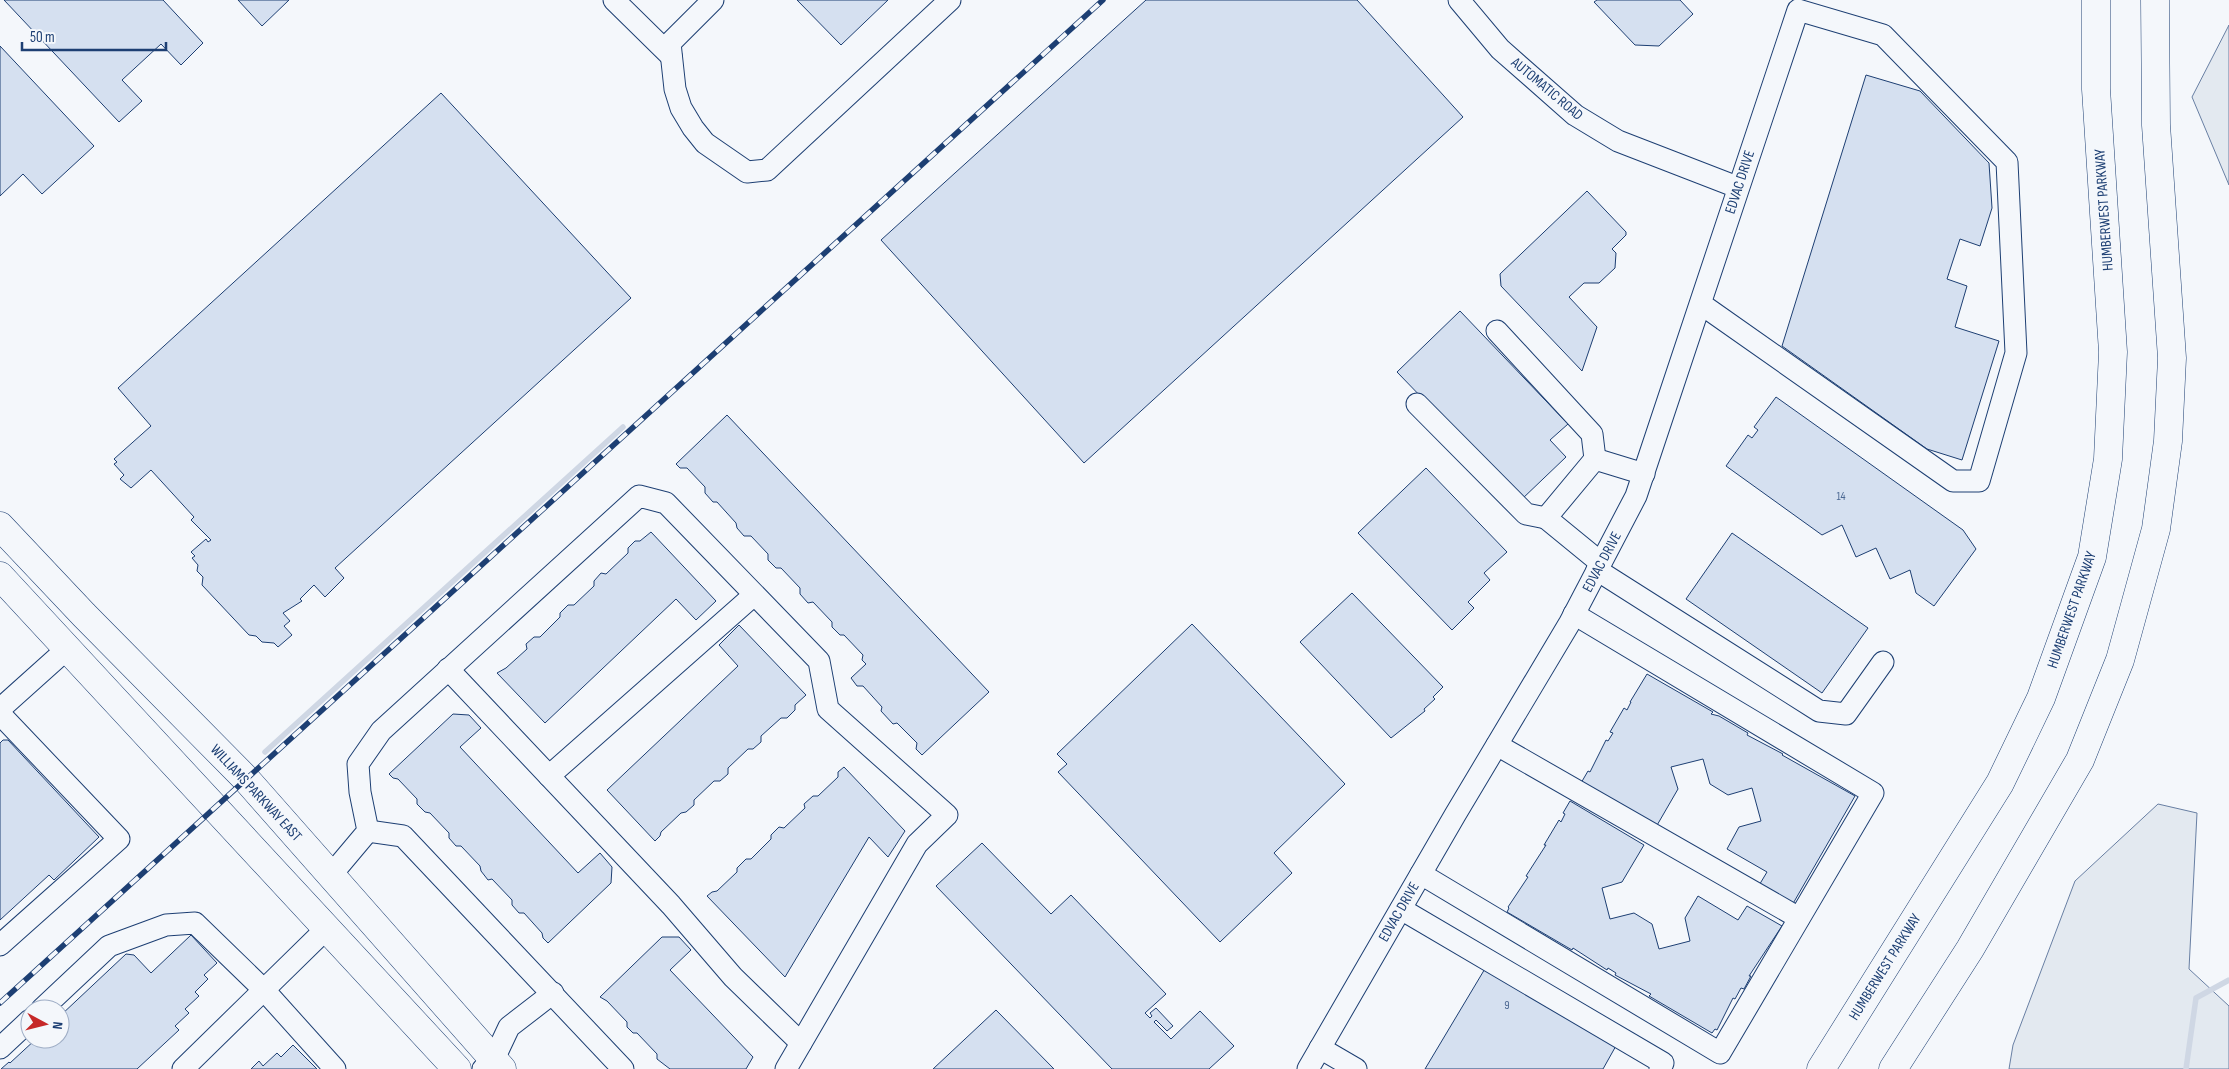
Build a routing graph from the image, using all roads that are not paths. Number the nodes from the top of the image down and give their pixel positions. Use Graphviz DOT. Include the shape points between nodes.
graph roads {
  1 [pos="614,0"];
  2 [pos="713,0"];
  3 [pos="950,0"];
  4 [pos="1459,0"];
  5 [pos="2096,0"];
  6 [pos="2136,0"];
  7 [pos="2155,0"];
  8 [pos="671,56"];
  9 [pos="1737,187"];
  10 [pos="2162,221"];
  11 [pos="1701,304"];
  12 [pos="1497,331"];
  13 [pos="1417,404"];
  14 [pos="1595,459"];
  15 [pos="1644,474"];
  16 [pos="1546,518"];
  17 [pos="0,526"];
  18 [pos="1599,567"];
  19 [pos="0,576"];
  20 [pos="754,594"];
  21 [pos="1574,614"];
  22 [pos="68,648"];
  23 [pos="1883,662"];
  24 [pos="448,669"];
  25 [pos="2,719"];
  26 [pos="1497,745"];
  27 [pos="549,776"];
  28 [pos="368,831"];
  29 [pos="1421,874"];
  30 [pos="331,875"];
  31 [pos="1401,909"];
  32 [pos="1799,918"];
  33 [pos="327,928"];
  34 [pos="0,945"];
  35 [pos="264,990"];
  36 [pos="553,993"];
  37 [pos="53,999"];
  38 [pos="20,1029"];
  39 [pos="801,1042"];
  40 [pos="0,1048"];
  41 [pos="1320,1048"];
  42 [pos="493,1066"];
  43 [pos="183,1069"];
  44 [pos="335,1069"];
  45 [pos="457,1069"];
  46 [pos="623,1069"];
  47 [pos="786,1069"];
  48 [pos="1308,1069"];
  49 [pos="1356,1069"];
  50 [pos="1660,1069"];
  51 [pos="1820,1069"];
  52 [pos="1892,1069"];
  1 -- 8 [label="street"];
  2 -- 8 [label="street" via="670,43"];
  3 -- 8 [label="street" via="767,170 748,172 704,143 681,108"];
  4 -- 9 [label="street, AUTOMATIC ROAD" via="1500,49 1575,115 1618,141"];
  5 -- 51 [label="main road, HUMBERWEST PARKWAY" via="2096,89 2113,352 2108,459 2092,557 2041,698 2000,782"];
  6 -- 10 [label="main road"];
  7 -- 10 [label="main road" via="2154,91"];
  9 -- 11 [label="street, EDVAC DRIVE"];
  9 -- 11 [label="street, EDVAC DRIVE" via="1798,10 1883,35 2007,162 2016,353 1979,481 1953,481"];
  10 -- 52 [label="main road" via="2172,358 2168,441 2156,529 2120,660 2080,760 1970,949"];
  11 -- 15 [label="street, EDVAC DRIVE"];
  12 -- 14 [label="street" via="1592,434"];
  13 -- 16 [label="street" via="1526,514"];
  14 -- 15 [label="street"];
  14 -- 16 [label="street"];
  15 -- 18 [label="street, EDVAC DRIVE"];
  16 -- 18 [label="street"];
  17 -- 30 [label="main road, WILLIAMS PARKWAY EAST" via="246,780"];
  18 -- 21 [label="street, EDVAC DRIVE"];
  18 -- 23 [label="street" via="1819,711 1846,714"];
  19 -- 22 [label="main road"];
  20 -- 24 [label="street" via="666,503 639,496"];
  20 -- 27 [label="street"];
  20 -- 39 [label="street" via="819,661 828,709 947,815 918,844"];
  21 -- 26 [label="street, EDVAC DRIVE"];
  21 -- 32 [label="street" via="1873,793"];
  22 -- 25 [label="street"];
  22 -- 33 [label="main road"];
  24 -- 27 [label="street"];
  24 -- 28 [label="street" via="381,731 358,764"];
  25 -- 34 [label="street" via="119,839"];
  26 -- 29 [label="street, EDVAC DRIVE"];
  26 -- 32 [label="street"];
  27 -- 39 [label="street" via="733,976"];
  28 -- 30 [label="street"];
  28 -- 36 [label="street" via="404,836"];
  29 -- 31 [label="street, EDVAC DRIVE"];
  29 -- 32 [label="street" via="1720,1053"];
  30 -- 42 [label="main road, WILLIAMS PARKWAY EAST"];
  31 -- 41 [label="street, EDVAC DRIVE"];
  31 -- 50 [label="street" via="1663,1063"];
  33 -- 35 [label="street"];
  33 -- 45 [label="main road"];
  35 -- 37 [label="street" via="195,923 166,925 110,946"];
  35 -- 43 [label="street"];
  35 -- 44 [label="street"];
  36 -- 42 [label="street" via="509,1027"];
  36 -- 46 [label="street"];
  38 -- 40 [label="street"];
  39 -- 47 [label="street"];
  41 -- 48 [label="street, EDVAC DRIVE"];
  41 -- 49 [label="street"];
}
